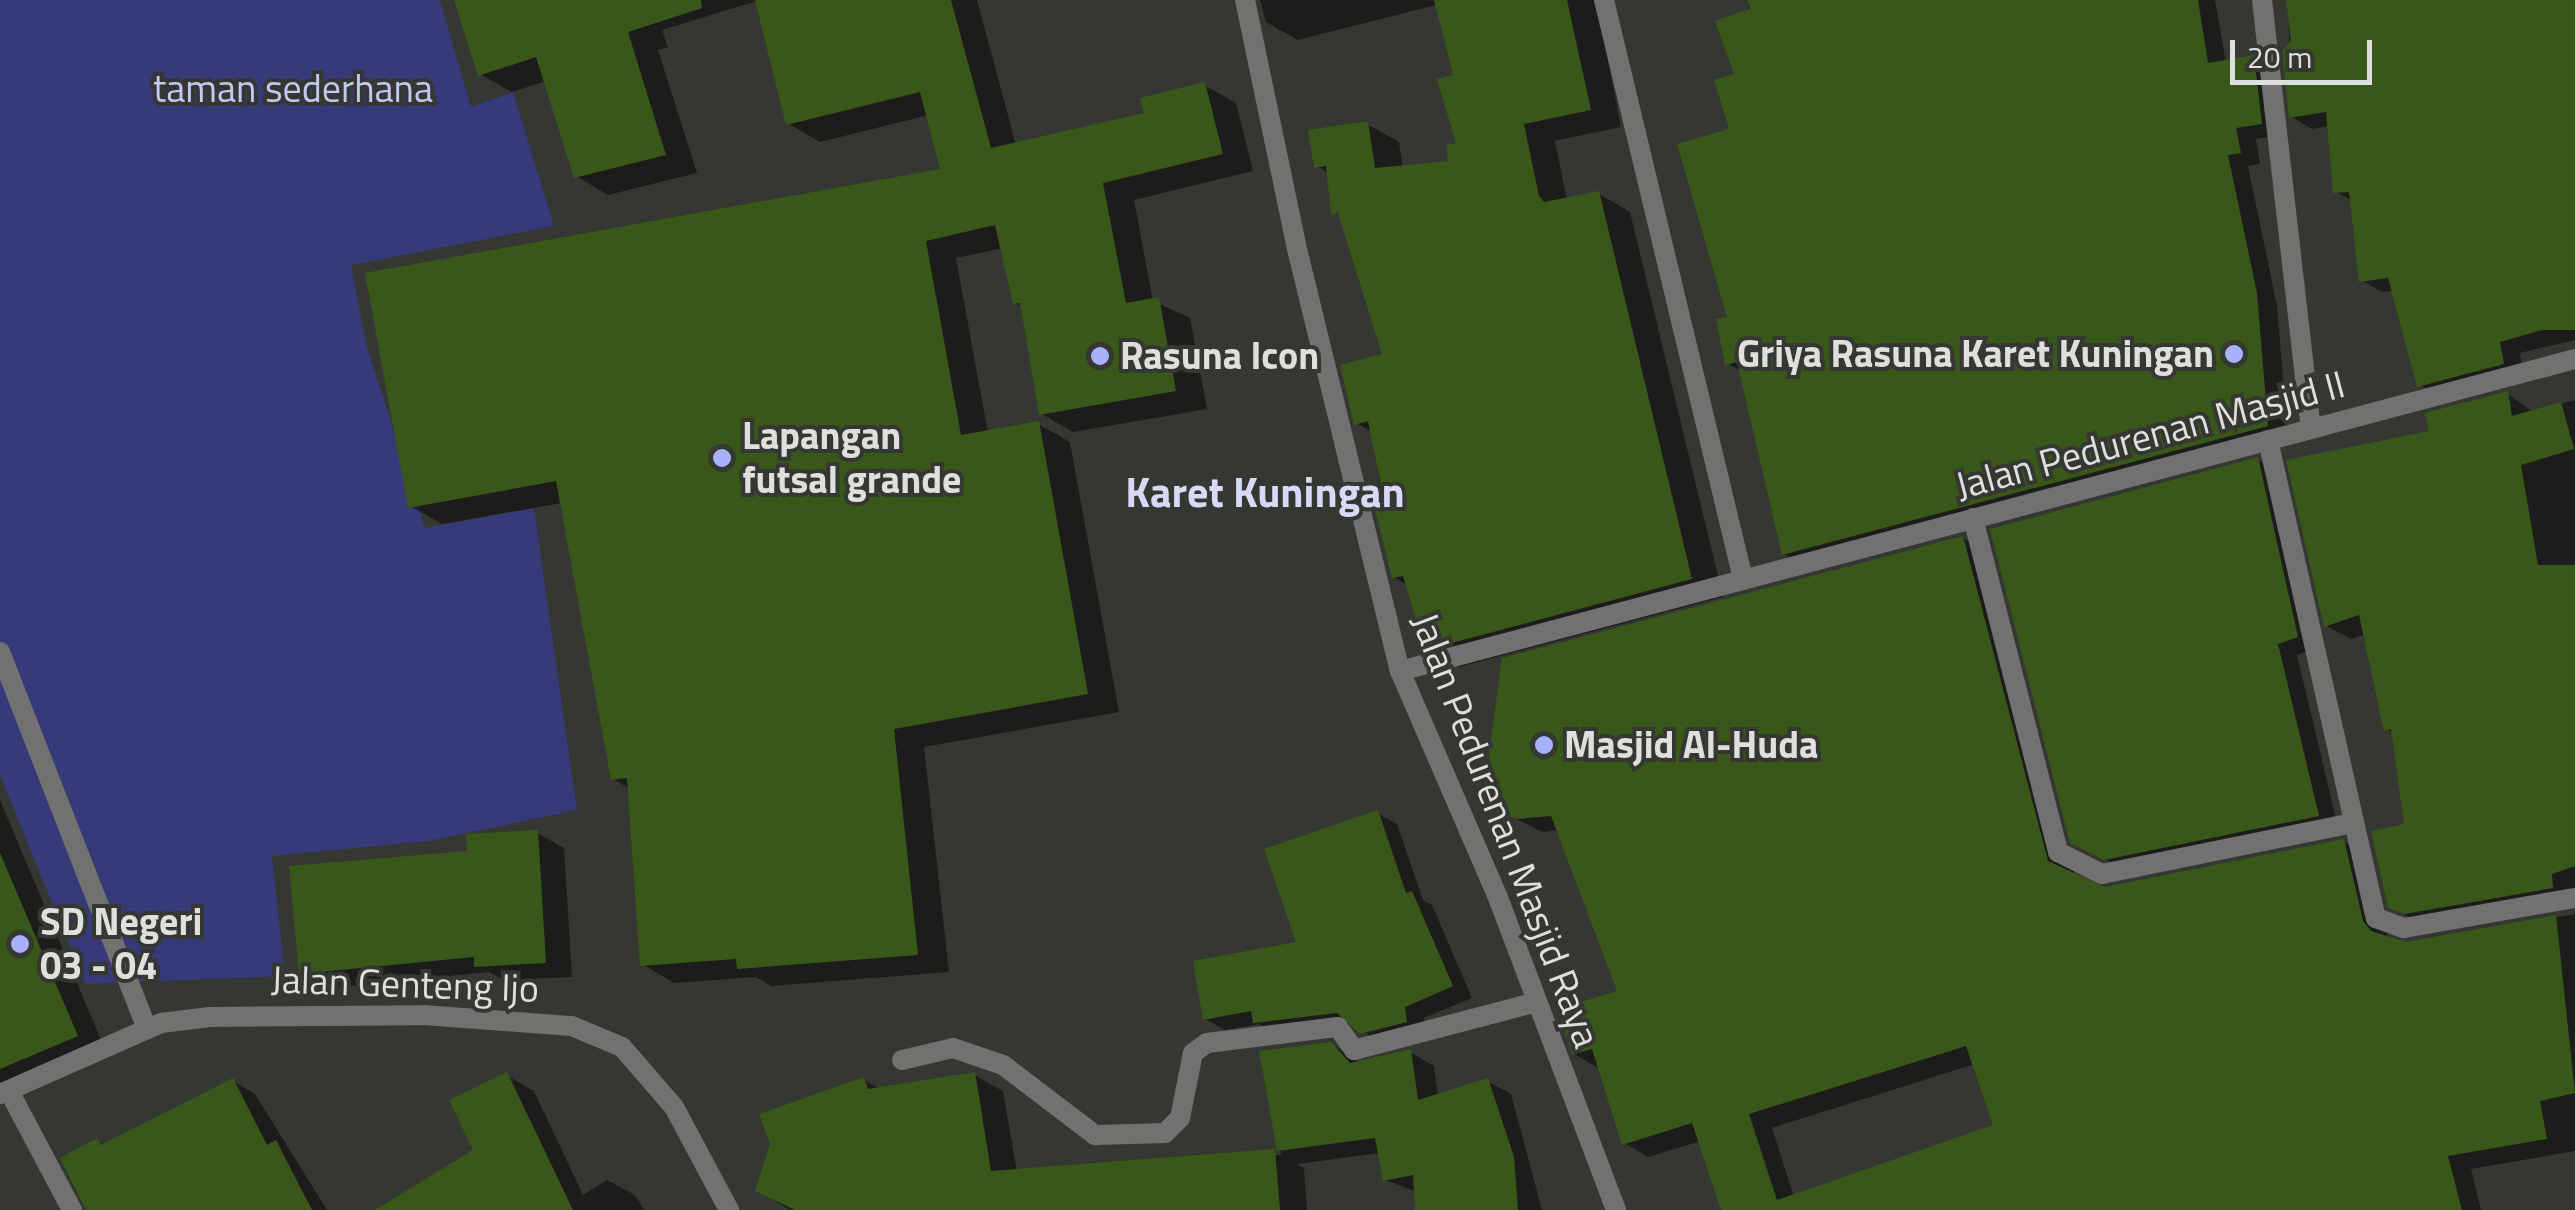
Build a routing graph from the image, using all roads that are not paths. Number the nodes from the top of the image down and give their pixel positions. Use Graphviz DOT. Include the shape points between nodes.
graph roads {
  1 [pos="1245,0"];
  2 [pos="1604,0"];
  3 [pos="2262,0"];
  4 [pos="2575,359"];
  5 [pos="2312,428"];
  6 [pos="2268,440"];
  7 [pos="1973,518"];
  8 [pos="1742,579"];
  9 [pos="0,652"];
  10 [pos="1400,671"];
  11 [pos="2352,824"];
  12 [pos="2575,898"];
  13 [pos="1533,1003"];
  14 [pos="147,1029"];
  15 [pos="902,1060"];
  16 [pos="5,1092"];
  17 [pos="72,1210"];
  18 [pos="729,1210"];
  19 [pos="1616,1210"];
  1 -- 10 [label="street, Jalan Pedurenan Masjid Raya" via="1298,253"];
  2 -- 8 [label="street"];
  3 -- 5 [label="street"];
  4 -- 5 [label="street, Jalan Pedurenan Masjid II"];
  5 -- 6 [label="street, Jalan Pedurenan Masjid II"];
  6 -- 7 [label="street, Jalan Pedurenan Masjid II"];
  6 -- 11 [label="street"];
  7 -- 8 [label="street, Jalan Pedurenan Masjid II"];
  7 -- 11 [label="street" via="2058,852 2102,874"];
  8 -- 10 [label="street, Jalan Pedurenan Masjid II"];
  9 -- 14 [label="street"];
  10 -- 13 [label="street, Jalan Pedurenan Masjid Raya" via="1497,895"];
  11 -- 12 [label="street" via="2370,901 2387,927"];
  13 -- 15 [label="street" via="1354,1050 1336,1027 1206,1044 1193,1053 1180,1118 1165,1133 1095,1135 1003,1065 953,1048"];
  13 -- 19 [label="street, Jalan Pedurenan Masjid Raya"];
  14 -- 16 [label="street, Jalan Genteng Ijo"];
  14 -- 18 [label="street, Jalan Genteng Ijo" via="251,1012 572,1026 622,1047 674,1106"];
  16 -- 17 [label="street"];
}
